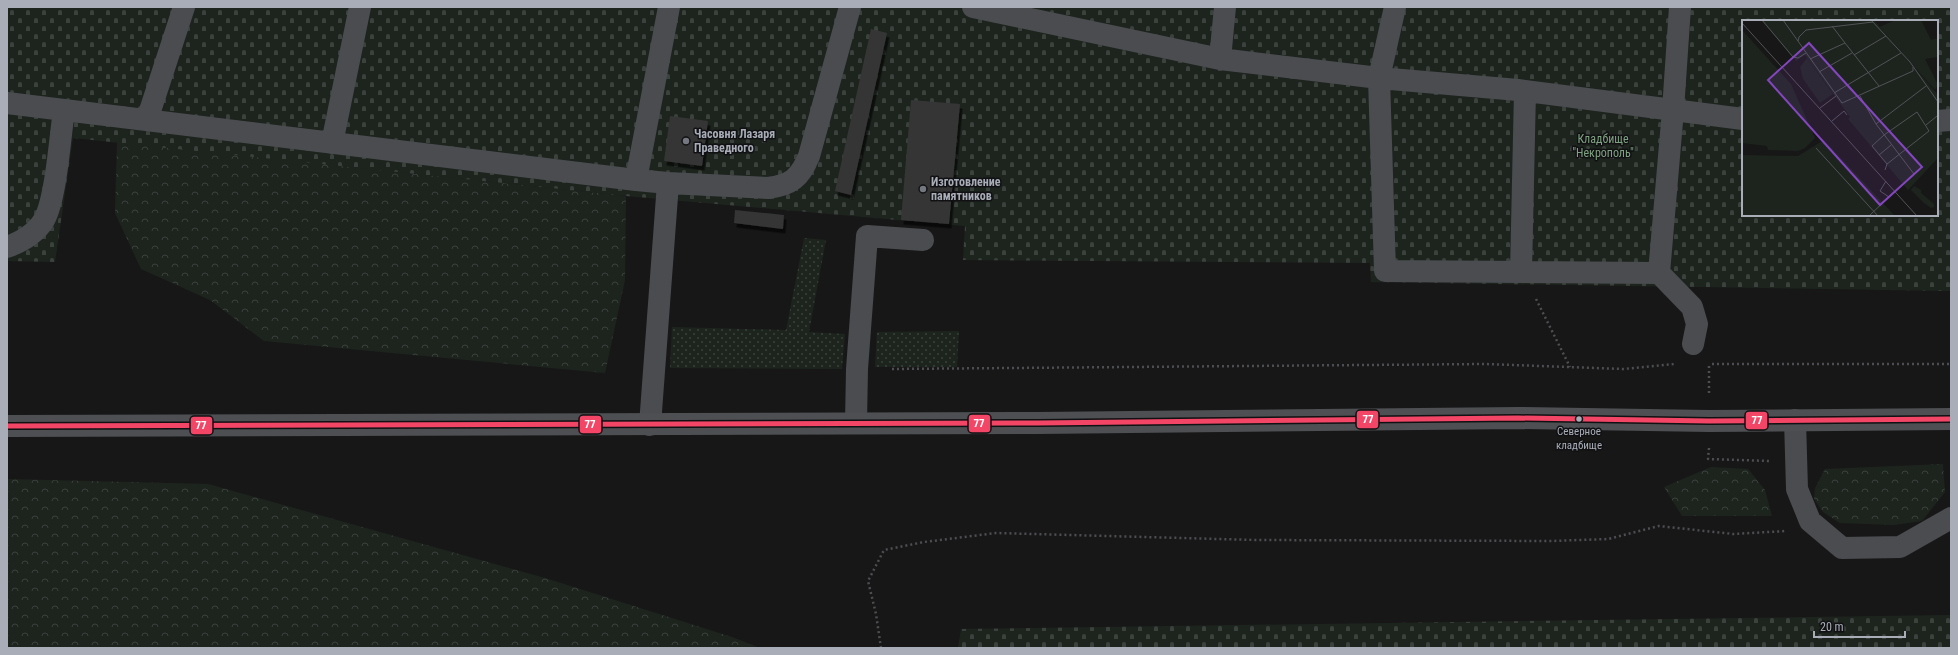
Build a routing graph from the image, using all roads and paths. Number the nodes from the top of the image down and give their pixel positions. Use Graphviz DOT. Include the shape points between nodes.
graph roads {
  1 [pos="184,7"];
  2 [pos="360,7"];
  3 [pos="669,7"];
  4 [pos="850,7"];
  5 [pos="973,7"];
  6 [pos="1225,7"];
  7 [pos="1395,7"];
  8 [pos="1680,7"];
  9 [pos="1220,59"];
  10 [pos="1379,78"];
  11 [pos="1525,91"];
  12 [pos="7,103"];
  13 [pos="64,110"];
  14 [pos="1673,110"];
  15 [pos="1742,119"];
  16 [pos="147,120"];
  17 [pos="332,143"];
  18 [pos="636,180"];
  19 [pos="668,183"];
  20 [pos="923,240"];
  21 [pos="7,247"];
  22 [pos="1521,272"];
  23 [pos="1659,273"];
  24 [pos="1693,344"];
  25 [pos="1703,363"];
  26 [pos="1683,364"];
  27 [pos="1951,364"];
  28 [pos="1570,367"];
  29 [pos="892,369"];
  30 [pos="1951,419"];
  31 [pos="1795,420"];
  32 [pos="856,422"];
  33 [pos="650,425"];
  34 [pos="7,426"];
  35 [pos="1951,518"];
  36 [pos="1810,522"];
  37 [pos="881,648"];
  1 -- 16 [label="lane"];
  2 -- 17 [label="lane"];
  3 -- 18 [label="lane"];
  4 -- 19 [label="lane" via="809,156 804,169 794,180 782,186 768,188"];
  5 -- 9 [label="lane"];
  6 -- 9 [label="lane"];
  7 -- 10 [label="lane"];
  8 -- 14 [label="lane"];
  9 -- 10 [label="lane"];
  10 -- 11 [label="lane"];
  10 -- 22 [label="lane" via="1385,271"];
  11 -- 14 [label="lane"];
  11 -- 22 [label="lane"];
  12 -- 13 [label="lane"];
  13 -- 16 [label="lane"];
  13 -- 21 [label="lane" via="52,194 44,220 21,242"];
  14 -- 15 [label="lane"];
  14 -- 23 [label="lane"];
  16 -- 17 [label="lane"];
  17 -- 18 [label="lane"];
  18 -- 19 [label="lane"];
  19 -- 33 [label="lane"];
  20 -- 32 [label="lane" via="867,236 857,368"];
  22 -- 23 [label="lane"];
  22 -- 28 [label="path"];
  23 -- 24 [label="lane" via="1692,307 1697,324"];
  25 -- 27 [label="path"];
  26 -- 28 [label="path" via="1623,369"];
  28 -- 29 [label="path" via="1454,364"];
  30 -- 31 [label="main road"];
  31 -- 32 [label="main road" via="1510,418 1038,423"];
  31 -- 36 [label="lane" via="1797,489"];
  32 -- 33 [label="main road"];
  33 -- 34 [label="main road"];
  35 -- 36 [label="lane" via="1900,547 1842,548"];
  36 -- 37 [label="path" via="1783,532 1733,534 1659,526 1608,539 1256,540 996,533 924,542 884,550 868,581"];
}
